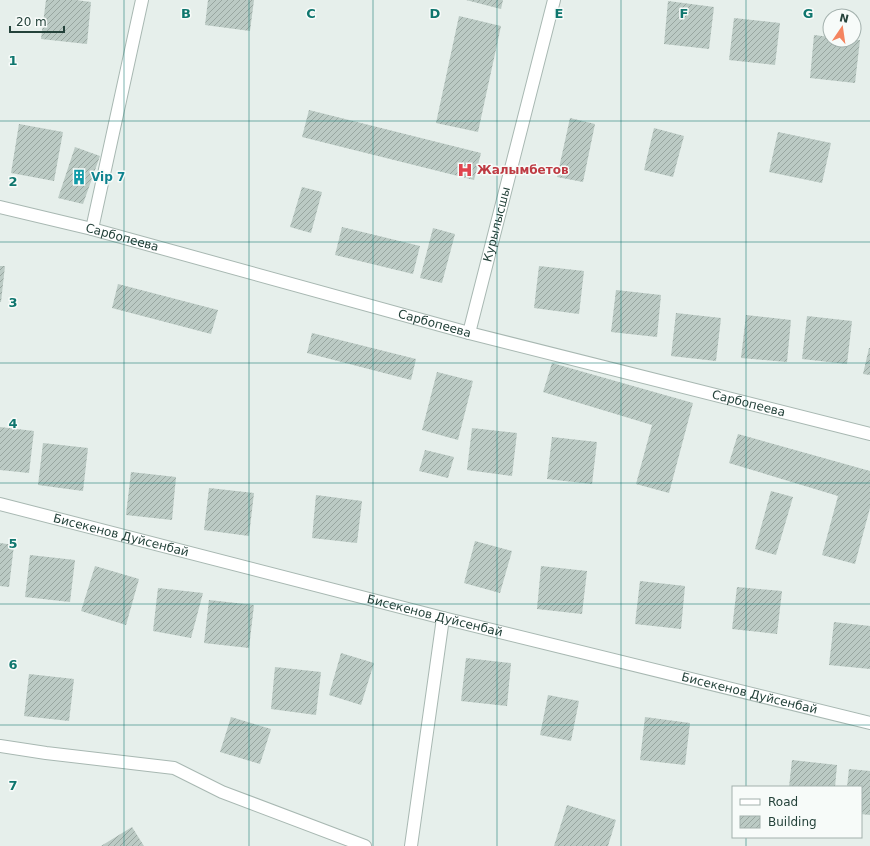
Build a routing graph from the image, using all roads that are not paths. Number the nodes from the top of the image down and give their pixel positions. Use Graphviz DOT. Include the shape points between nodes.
graph roads {
  1 [pos="142,0"];
  2 [pos="554,0"];
  3 [pos="0,206"];
  4 [pos="92,229"];
  5 [pos="469,333"];
  6 [pos="870,434"];
  7 [pos="0,504"];
  8 [pos="442,618"];
  9 [pos="870,723"];
  10 [pos="0,746"];
  11 [pos="366,846"];
  12 [pos="411,846"];
  1 -- 4 [label="street"];
  2 -- 5 [label="street, Курылысшы"];
  3 -- 4 [label="street, Сарбопеева"];
  4 -- 5 [label="street, Сарбопеева"];
  5 -- 6 [label="street, Сарбопеева"];
  7 -- 8 [label="street, Бисекенов Дуйсенбай"];
  8 -- 9 [label="street, Бисекенов Дуйсенбай"];
  8 -- 12 [label="street"];
  10 -- 11 [label="street" via="174,768 222,792"];
}
